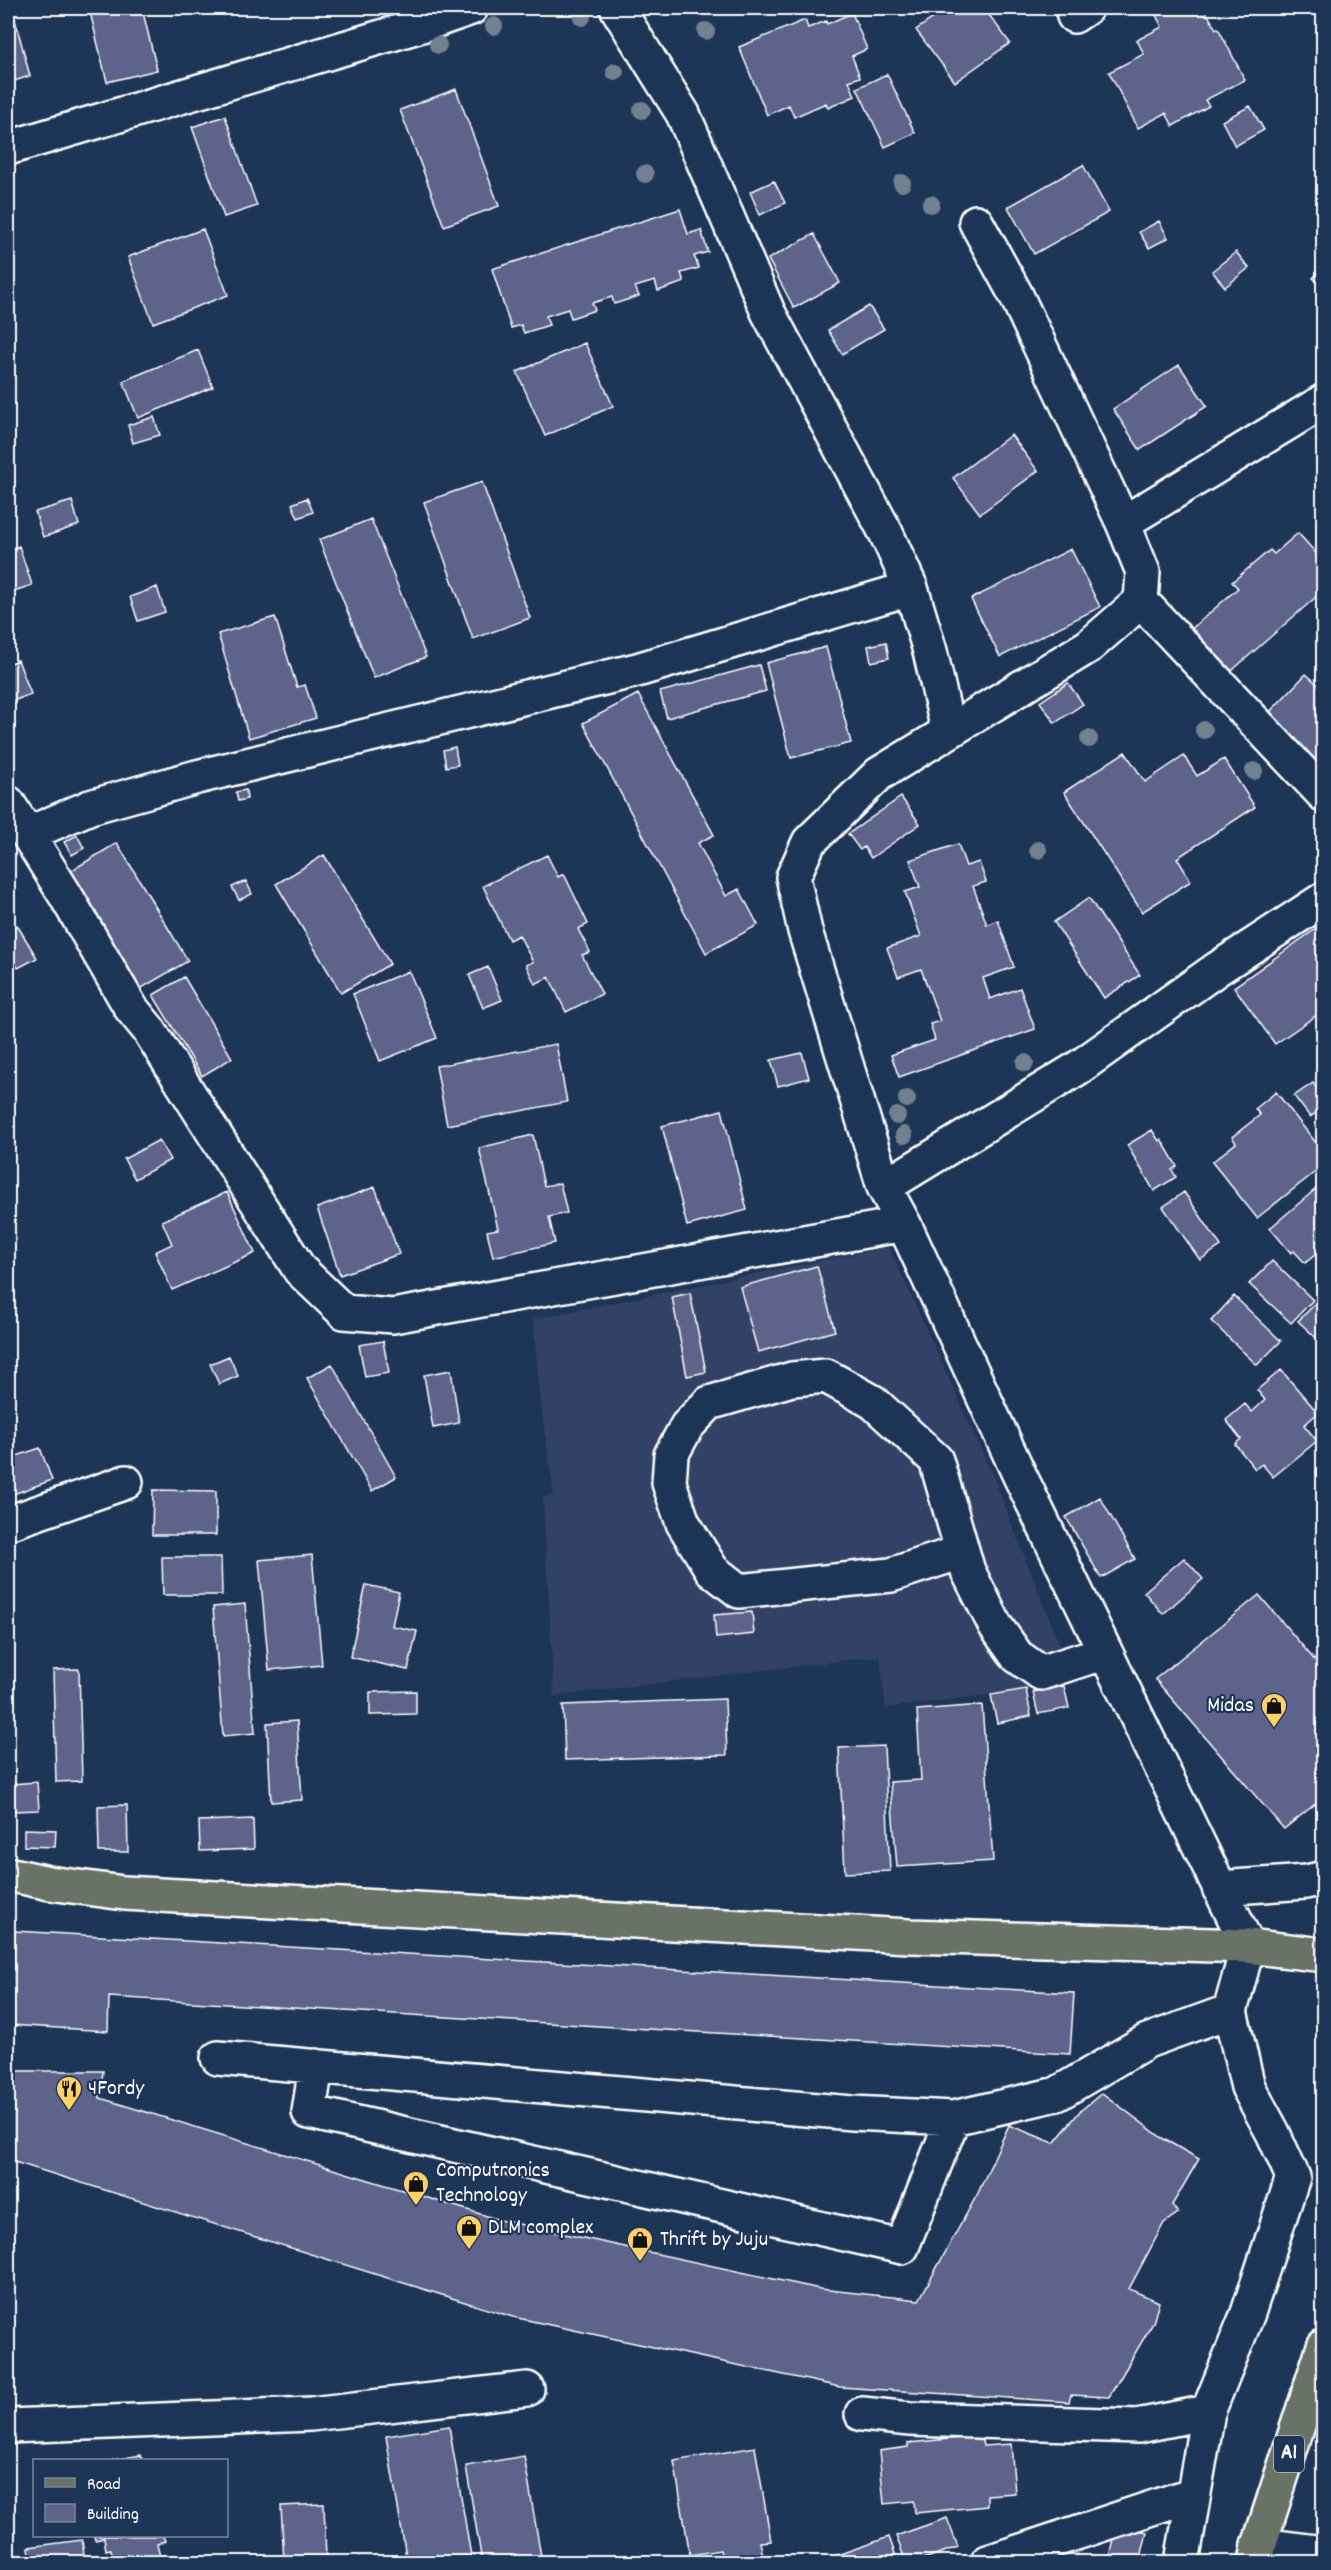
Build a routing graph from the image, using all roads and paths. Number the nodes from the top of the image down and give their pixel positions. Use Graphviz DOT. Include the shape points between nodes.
graph roads {
  1 [pos="471,8"];
  2 [pos="617,8"];
  3 [pos="8,148"];
  4 [pos="976,222"];
  5 [pos="1323,400"];
  6 [pos="1123,523"];
  7 [pos="911,588"];
  8 [pos="1141,601"];
  9 [pos="948,730"];
  10 [pos="1323,795"];
  11 [pos="8,803"];
  12 [pos="28,834"];
  13 [pos="1323,899"];
  14 [pos="884,1187"];
  15 [pos="904,1224"];
  16 [pos="126,1482"];
  17 [pos="8,1523"];
  18 [pos="962,1552"];
  19 [pos="1105,1652"];
  20 [pos="8,1874"];
  21 [pos="1323,1878"];
  22 [pos="1219,1888"];
  23 [pos="1248,1946"];
  24 [pos="1323,1955"];
  25 [pos="1230,2011"];
  26 [pos="218,2058"];
  27 [pos="316,2066"];
  28 [pos="953,2118"];
  29 [pos="1323,2346"];
  30 [pos="527,2389"];
  31 [pos="1208,2412"];
  32 [pos="862,2414"];
  33 [pos="8,2427"];
  34 [pos="1194,2494"];
  35 [pos="1258,2553"];
  36 [pos="1323,2556"];
  37 [pos="988,2562"];
  38 [pos="1182,2562"];
  1 -- 3 [label="street"];
  2 -- 7 [label="street" via="683,114 768,312 886,533"];
  4 -- 6 [label="street" via="1016,295"];
  5 -- 6 [label="street"];
  6 -- 8 [label="street" via="1143,572"];
  7 -- 9 [label="street"];
  7 -- 12 [label="street" via="637,670 197,777 90,807"];
  8 -- 9 [label="street" via="1089,646"];
  8 -- 10 [label="street"];
  9 -- 14 [label="street" via="879,774 827,823 809,842 793,878 805,931"];
  11 -- 12 [label="street"];
  12 -- 15 [label="street" via="131,1008 149,1030 300,1270 344,1312 393,1316"];
  13 -- 14 [label="street" via="1078,1068"];
  14 -- 15 [label="street"];
  15 -- 19 [label="street"];
  16 -- 17 [label="street"];
  18 -- 18 [label="street" via="936,1460 873,1402 826,1376 792,1379 709,1403 687,1426 671,1455 669,1483 683,1523 712,1570 740,1591 891,1575"];
  18 -- 19 [label="street" via="995,1625 1017,1656 1041,1673"];
  19 -- 22 [label="street"];
  20 -- 23 [label="main road" via="124,1893 368,1908 909,1936"];
  21 -- 22 [label="street"];
  22 -- 23 [label="street"];
  23 -- 24 [label="main road"];
  23 -- 25 [label="street"];
  25 -- 28 [label="street" via="1147,2041 1057,2094"];
  25 -- 31 [label="street" via="1248,2087 1293,2177 1248,2313"];
  26 -- 27 [label="street"];
  27 -- 28 [label="street" via="852,2113"];
  27 -- 28 [label="street" via="309,2112 902,2247"];
  29 -- 35 [label="main road, A1"];
  30 -- 33 [label="street" via="311,2414"];
  31 -- 32 [label="street" via="1138,2426"];
  31 -- 34 [label="street"];
  34 -- 37 [label="street"];
  34 -- 38 [label="street"];
  35 -- 36 [label="street" via="1316,2552"];
}
